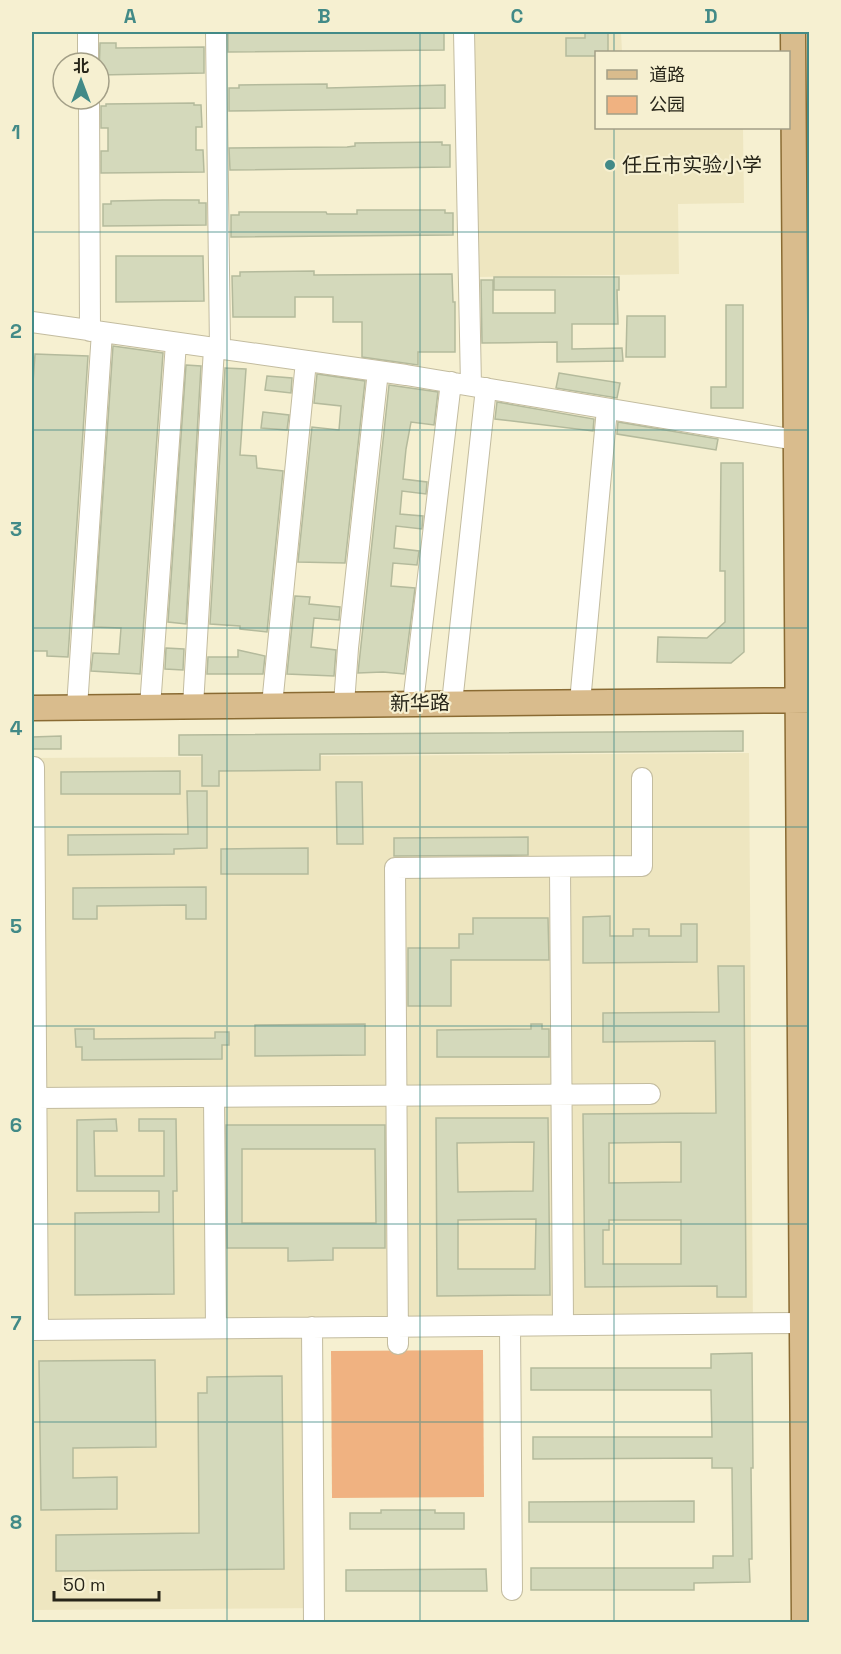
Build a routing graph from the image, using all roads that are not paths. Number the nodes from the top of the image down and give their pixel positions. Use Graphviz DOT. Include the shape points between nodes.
graph roads {
  1 [pos="88,32"];
  2 [pos="216,32"];
  3 [pos="464,32"];
  4 [pos="793,32"];
  5 [pos="809,32"];
  6 [pos="88,51"];
  7 [pos="810,65"];
  8 [pos="89,111"];
  9 [pos="32,322"];
  10 [pos="96,331"];
  11 [pos="176,343"];
  12 [pos="217,349"];
  13 [pos="306,361"];
  14 [pos="378,371"];
  15 [pos="451,382"];
  16 [pos="478,387"];
  17 [pos="607,410"];
  18 [pos="796,440"];
  19 [pos="804,700"];
  20 [pos="580,702"];
  21 [pos="413,703"];
  22 [pos="452,703"];
  23 [pos="344,704"];
  24 [pos="272,705"];
  25 [pos="150,706"];
  26 [pos="193,706"];
  27 [pos="77,707"];
  28 [pos="32,708"];
  29 [pos="34,767"];
  30 [pos="642,778"];
  31 [pos="560,867"];
  32 [pos="33,872"];
  33 [pos="561,1094"];
  34 [pos="650,1094"];
  35 [pos="396,1095"];
  36 [pos="214,1097"];
  37 [pos="36,1098"];
  38 [pos="802,1323"];
  39 [pos="563,1325"];
  40 [pos="510,1326"];
  41 [pos="312,1327"];
  42 [pos="216,1328"];
  43 [pos="35,1330"];
  44 [pos="398,1335"];
  45 [pos="512,1590"];
  46 [pos="315,1623"];
  47 [pos="804,1623"];
  1 -- 6 [label="street"];
  2 -- 12 [label="street"];
  3 -- 16 [label="street"];
  4 -- 18 [label="main road"];
  5 -- 7 [label="main road"];
  8 -- 10 [label="street"];
  9 -- 10 [label="street"];
  10 -- 11 [label="street"];
  10 -- 27 [label="street"];
  11 -- 12 [label="street"];
  11 -- 25 [label="street"];
  12 -- 13 [label="street"];
  12 -- 26 [label="street"];
  13 -- 14 [label="street"];
  13 -- 24 [label="street"];
  14 -- 15 [label="street"];
  14 -- 23 [label="street"];
  15 -- 16 [label="street"];
  15 -- 21 [label="street"];
  16 -- 17 [label="street"];
  16 -- 22 [label="street"];
  17 -- 18 [label="street"];
  17 -- 20 [label="street"];
  18 -- 19 [label="main road"];
  19 -- 20 [label="main road, 新华路"];
  19 -- 38 [label="main road"];
  20 -- 22 [label="main road, 新华路"];
  21 -- 22 [label="main road, 新华路"];
  21 -- 23 [label="main road, 新华路"];
  23 -- 24 [label="main road, 新华路"];
  24 -- 26 [label="main road, 新华路"];
  25 -- 26 [label="main road, 新华路"];
  25 -- 27 [label="main road, 新华路"];
  27 -- 28 [label="main road, 新华路"];
  29 -- 32 [label="street"];
  30 -- 31 [label="street" via="642,866"];
  31 -- 33 [label="street"];
  31 -- 35 [label="street" via="395,868"];
  32 -- 37 [label="street"];
  33 -- 34 [label="street"];
  33 -- 35 [label="street"];
  33 -- 39 [label="street"];
  35 -- 36 [label="street"];
  35 -- 44 [label="street"];
  36 -- 37 [label="street"];
  36 -- 42 [label="street"];
  37 -- 43 [label="street"];
  38 -- 39 [label="street"];
  38 -- 47 [label="main road"];
  39 -- 40 [label="street"];
  40 -- 44 [label="street"];
  40 -- 45 [label="street"];
  41 -- 42 [label="street"];
  41 -- 44 [label="street"];
  41 -- 46 [label="street"];
  42 -- 43 [label="street"];
}
